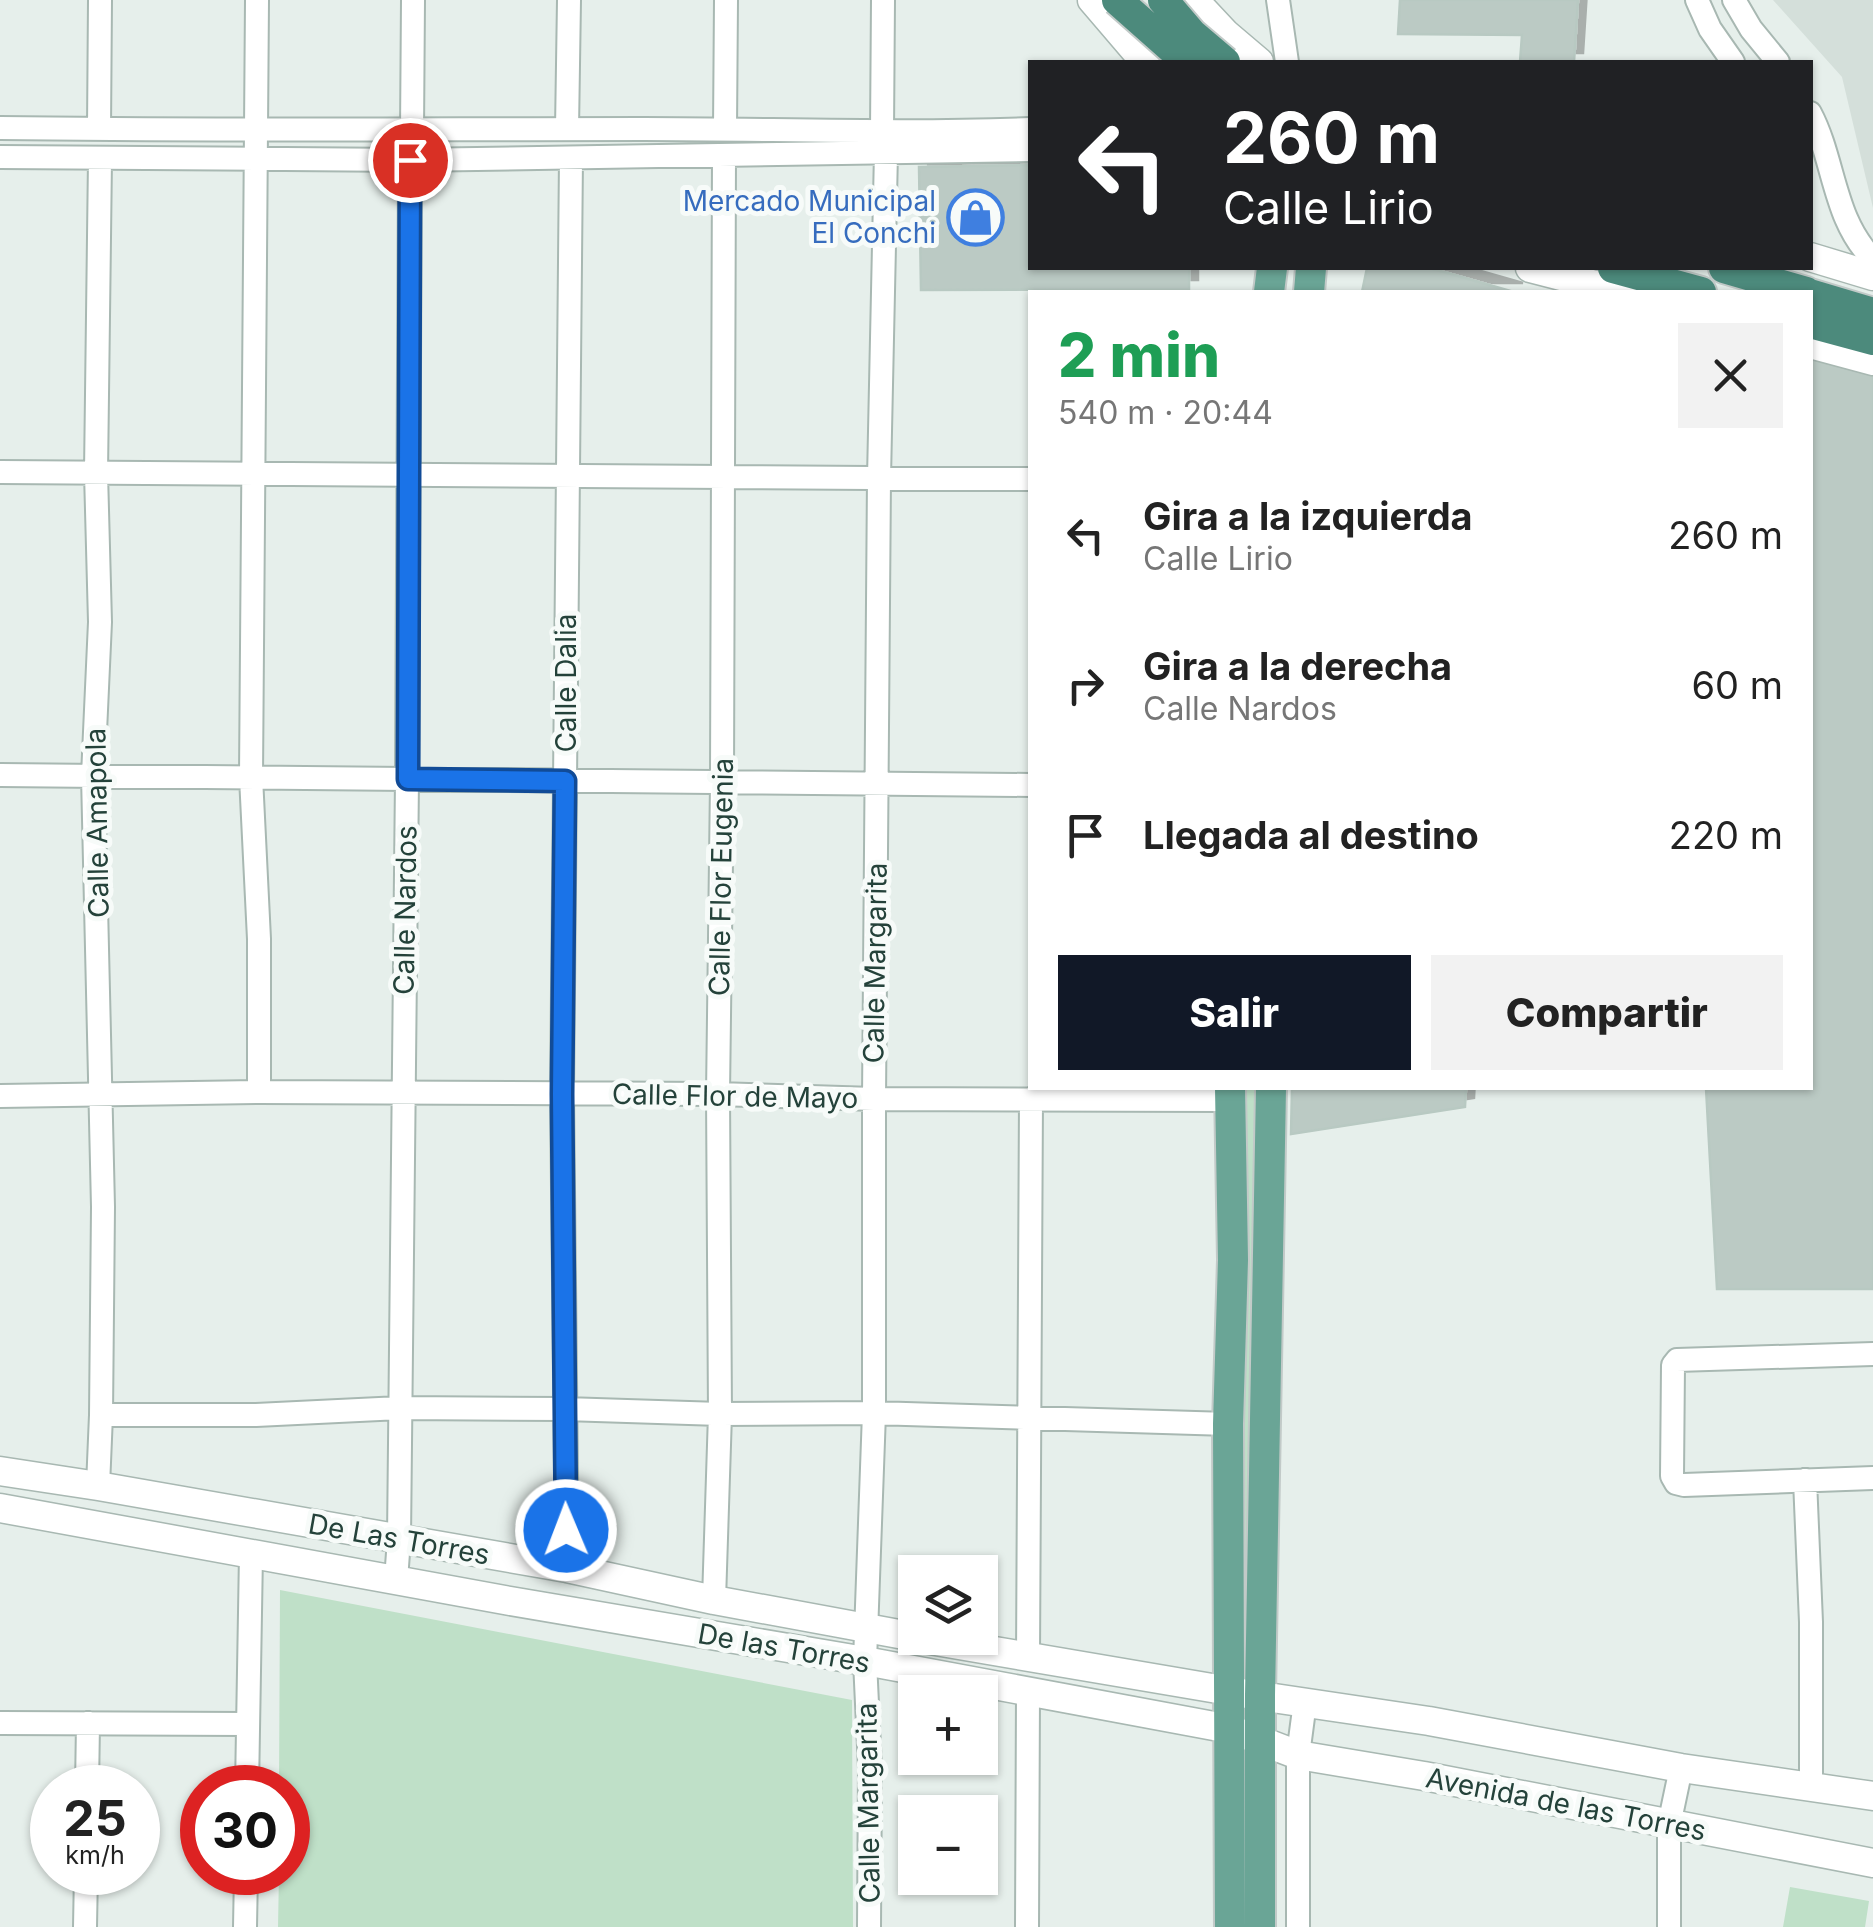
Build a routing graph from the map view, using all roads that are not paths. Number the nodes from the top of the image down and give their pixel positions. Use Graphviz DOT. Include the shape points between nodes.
graph roads {
  1 [pos="100,0"];
  2 [pos="256,0"];
  3 [pos="412,0"];
  4 [pos="568,0"];
  5 [pos="726,0"];
  6 [pos="883,0"];
  7 [pos="1092,0"];
  8 [pos="1117,0"];
  9 [pos="1163,0"];
  10 [pos="1173,0"];
  11 [pos="1194,0"];
  12 [pos="1278,0"];
  13 [pos="1697,0"];
  14 [pos="1734,0"];
  15 [pos="1120,35"];
  16 [pos="1143,60"];
  17 [pos="1185,60"];
  18 [pos="1223,60"];
  19 [pos="1257,60"];
  20 [pos="1287,60"];
  21 [pos="1732,60"];
  22 [pos="1776,60"];
  23 [pos="1813,121"];
  24 [pos="0,128"];
  25 [pos="567,129"];
  26 [pos="725,129"];
  27 [pos="99,130"];
  28 [pos="412,131"];
  29 [pos="255,132"];
  30 [pos="1019,140"];
  31 [pos="884,141"];
  32 [pos="724,155"];
  33 [pos="0,158"];
  34 [pos="570,158"];
  35 [pos="100,159"];
  36 [pos="255,160"];
  37 [pos="410,160"];
  38 [pos="1813,257"];
  39 [pos="1873,259"];
  40 [pos="1548,270"];
  41 [pos="1620,270"];
  42 [pos="1731,270"];
  43 [pos="1873,276"];
  44 [pos="1616,290"];
  45 [pos="1695,290"];
  46 [pos="1798,290"];
  47 [pos="1813,295"];
  48 [pos="1873,313"];
  49 [pos="1813,324"];
  50 [pos="1873,340"];
  51 [pos="1813,345"];
  52 [pos="1873,361"];
  53 [pos="0,472"];
  54 [pos="96,473"];
  55 [pos="252,474"];
  56 [pos="409,475"];
  57 [pos="567,476"];
  58 [pos="722,477"];
  59 [pos="879,478"];
  60 [pos="1028,480"];
  61 [pos="0,775"];
  62 [pos="94,776"];
  63 [pos="252,777"];
  64 [pos="408,779"];
  65 [pos="565,781"];
  66 [pos="722,782"];
  67 [pos="1028,783"];
  68 [pos="877,784"];
  69 [pos="1271,1090"];
  70 [pos="260,1092"];
  71 [pos="102,1094"];
  72 [pos="402,1094"];
  73 [pos="562,1094"];
  74 [pos="718,1094"];
  75 [pos="1229,1094"];
  76 [pos="0,1096"];
  77 [pos="874,1100"];
  78 [pos="1031,1100"];
  79 [pos="1873,1354"];
  80 [pos="400,1408"];
  81 [pos="565,1410"];
  82 [pos="874,1413"];
  83 [pos="720,1414"];
  84 [pos="101,1416"];
  85 [pos="1028,1418"];
  86 [pos="1228,1424"];
  87 [pos="0,1471"];
  88 [pos="1873,1478"];
  89 [pos="1805,1480"];
  90 [pos="98,1486"];
  91 [pos="0,1508"];
  92 [pos="400,1539"];
  93 [pos="251,1554"];
  94 [pos="567,1568"];
  95 [pos="396,1580"];
  96 [pos="714,1600"];
  97 [pos="866,1628"];
  98 [pos="898,1634"];
  99 [pos="998,1652"];
  100 [pos="1028,1658"];
  101 [pos="865,1661"];
  102 [pos="1228,1690"];
  103 [pos="1028,1692"];
  104 [pos="1260,1695"];
  105 [pos="1305,1702"];
  106 [pos="0,1723"];
  107 [pos="88,1724"];
  108 [pos="248,1724"];
  109 [pos="1230,1729"];
  110 [pos="1261,1740"];
  111 [pos="1298,1755"];
  112 [pos="87,1765"];
  113 [pos="247,1765"];
  114 [pos="1680,1768"];
  115 [pos="1811,1786"];
  116 [pos="1873,1796"];
  117 [pos="1669,1825"];
  118 [pos="1873,1863"];
  119 [pos="86,1895"];
  120 [pos="246,1895"];
  121 [pos="85,1927"];
  122 [pos="245,1927"];
  123 [pos="869,1927"];
  124 [pos="1027,1927"];
  125 [pos="1230,1927"];
  126 [pos="1260,1927"];
  127 [pos="1298,1927"];
  128 [pos="1668,1927"];
  1 -- 27 [label="street"];
  2 -- 29 [label="street"];
  3 -- 28 [label="street"];
  4 -- 25 [label="street"];
  5 -- 26 [label="street"];
  6 -- 31 [label="street, Calle Margarita"];
  7 -- 15 [label="street"];
  8 -- 17 [label="highway, bridge"];
  9 -- 18 [label="highway, bridge"];
  10 -- 15 [label="street" via="1158,18"];
  11 -- 19 [label="street"];
  12 -- 20 [label="street"];
  13 -- 21 [label="street"];
  14 -- 22 [label="street"];
  15 -- 16 [label="street"];
  23 -- 39 [label="street" via="1847,222"];
  24 -- 27 [label="street"];
  25 -- 26 [label="street"];
  25 -- 28 [label="street"];
  26 -- 31 [label="street"];
  27 -- 29 [label="street"];
  28 -- 29 [label="street"];
  29 -- 36 [label="street"];
  30 -- 31 [label="street"];
  31 -- 32 [label="street"];
  31 -- 59 [label="street, Calle Margarita"];
  32 -- 34 [label="street"];
  32 -- 58 [label="street, Calle Flor Eugenia"];
  33 -- 35 [label="street"];
  34 -- 37 [label="street"];
  34 -- 57 [label="street, Calle Dalia"];
  35 -- 36 [label="street"];
  35 -- 54 [label="street, Calle Amapola"];
  36 -- 37 [label="street"];
  36 -- 55 [label="street"];
  37 -- 56 [label="street, Calle Nardos"];
  38 -- 43 [label="street"];
  40 -- 44 [label="street"];
  41 -- 45 [label="highway"];
  42 -- 46 [label="highway"];
  47 -- 48 [label="highway"];
  49 -- 50 [label="highway"];
  51 -- 52 [label="street"];
  53 -- 54 [label="street"];
  54 -- 55 [label="street"];
  54 -- 62 [label="street, Calle Amapola"];
  55 -- 56 [label="street"];
  55 -- 63 [label="street"];
  56 -- 57 [label="street"];
  56 -- 64 [label="street, Calle Nardos"];
  57 -- 58 [label="street"];
  57 -- 65 [label="street, Calle Dalia"];
  58 -- 59 [label="street"];
  58 -- 66 [label="street, Calle Flor Eugenia"];
  59 -- 60 [label="street"];
  59 -- 68 [label="street, Calle Margarita"];
  61 -- 62 [label="street"];
  62 -- 63 [label="street"];
  62 -- 71 [label="street, Calle Amapola"];
  63 -- 64 [label="street"];
  63 -- 70 [label="street"];
  64 -- 65 [label="street"];
  64 -- 72 [label="street, Calle Nardos"];
  65 -- 66 [label="street"];
  65 -- 73 [label="street, Calle Dalia"];
  66 -- 68 [label="street"];
  66 -- 74 [label="street, Calle Flor Eugenia"];
  67 -- 68 [label="street"];
  68 -- 77 [label="street, Calle Margarita"];
  69 -- 104 [label="main road"];
  70 -- 71 [label="street, Calle Flor de Mayo"];
  70 -- 72 [label="street, Calle Flor de Mayo"];
  71 -- 76 [label="street, Calle Flor de Mayo"];
  71 -- 84 [label="street, Calle Amapola"];
  72 -- 73 [label="street, Calle Flor de Mayo"];
  72 -- 80 [label="street, Calle Nardos"];
  73 -- 74 [label="street, Calle Flor de Mayo"];
  73 -- 81 [label="street, Calle Dalia"];
  74 -- 77 [label="street, Calle Flor de Mayo"];
  74 -- 83 [label="street, Calle Flor Eugenia"];
  75 -- 78 [label="street, Calle Flor de Mayo"];
  75 -- 86 [label="main road"];
  77 -- 78 [label="street, Calle Flor de Mayo"];
  77 -- 82 [label="street, Calle Margarita"];
  78 -- 85 [label="street"];
  79 -- 89 [label="street" via="1674,1364 1676,1483"];
  80 -- 81 [label="street"];
  80 -- 84 [label="street"];
  80 -- 92 [label="street, Calle Nardos"];
  81 -- 83 [label="street"];
  81 -- 94 [label="street, Calle Dalia"];
  82 -- 83 [label="street"];
  82 -- 85 [label="street"];
  82 -- 97 [label="street, Calle Margarita"];
  83 -- 96 [label="street, Calle Flor Eugenia"];
  84 -- 90 [label="street, Calle Amapola"];
  85 -- 86 [label="street"];
  85 -- 100 [label="street"];
  86 -- 102 [label="main road"];
  87 -- 90 [label="street, De Las Torres"];
  88 -- 89 [label="street"];
  89 -- 115 [label="street"];
  90 -- 92 [label="street, De Las Torres"];
  91 -- 93 [label="street, De las Torres"];
  92 -- 94 [label="street, De Las Torres"];
  92 -- 95 [label="street, De las Torres"];
  93 -- 95 [label="street, De las Torres"];
  93 -- 108 [label="street"];
  94 -- 96 [label="street, De Las Torres"];
  95 -- 101 [label="street, De las Torres"];
  96 -- 97 [label="street, De Las Torres"];
  97 -- 98 [label="street, De Las Torres"];
  97 -- 101 [label="street, Calle Margarita"];
  99 -- 100 [label="street, De Las Torres"];
  100 -- 102 [label="street, De Las Torres"];
  101 -- 103 [label="street, De las Torres"];
  101 -- 123 [label="street, Calle Margarita"];
  102 -- 104 [label="street, De Las Torres"];
  102 -- 109 [label="main road"];
  103 -- 109 [label="street, De las Torres"];
  103 -- 124 [label="street"];
  104 -- 105 [label="street, Avenida de las Torres"];
  104 -- 110 [label="main road"];
  105 -- 111 [label="street"];
  105 -- 114 [label="street, Avenida de las Torres"];
  106 -- 107 [label="street"];
  107 -- 108 [label="street"];
  107 -- 112 [label="street"];
  108 -- 113 [label="street"];
  109 -- 110 [label="street, De las Torres"];
  109 -- 125 [label="main road"];
  110 -- 111 [label="street, Avenida de las Torres"];
  110 -- 126 [label="main road"];
  111 -- 117 [label="street, Avenida de las Torres"];
  111 -- 127 [label="street"];
  114 -- 115 [label="street, Avenida de las Torres"];
  114 -- 117 [label="street"];
  115 -- 116 [label="street, Avenida de las Torres"];
  117 -- 118 [label="street, Avenida de las Torres"];
  117 -- 128 [label="street"];
  119 -- 121 [label="street"];
  120 -- 122 [label="street"];
}
